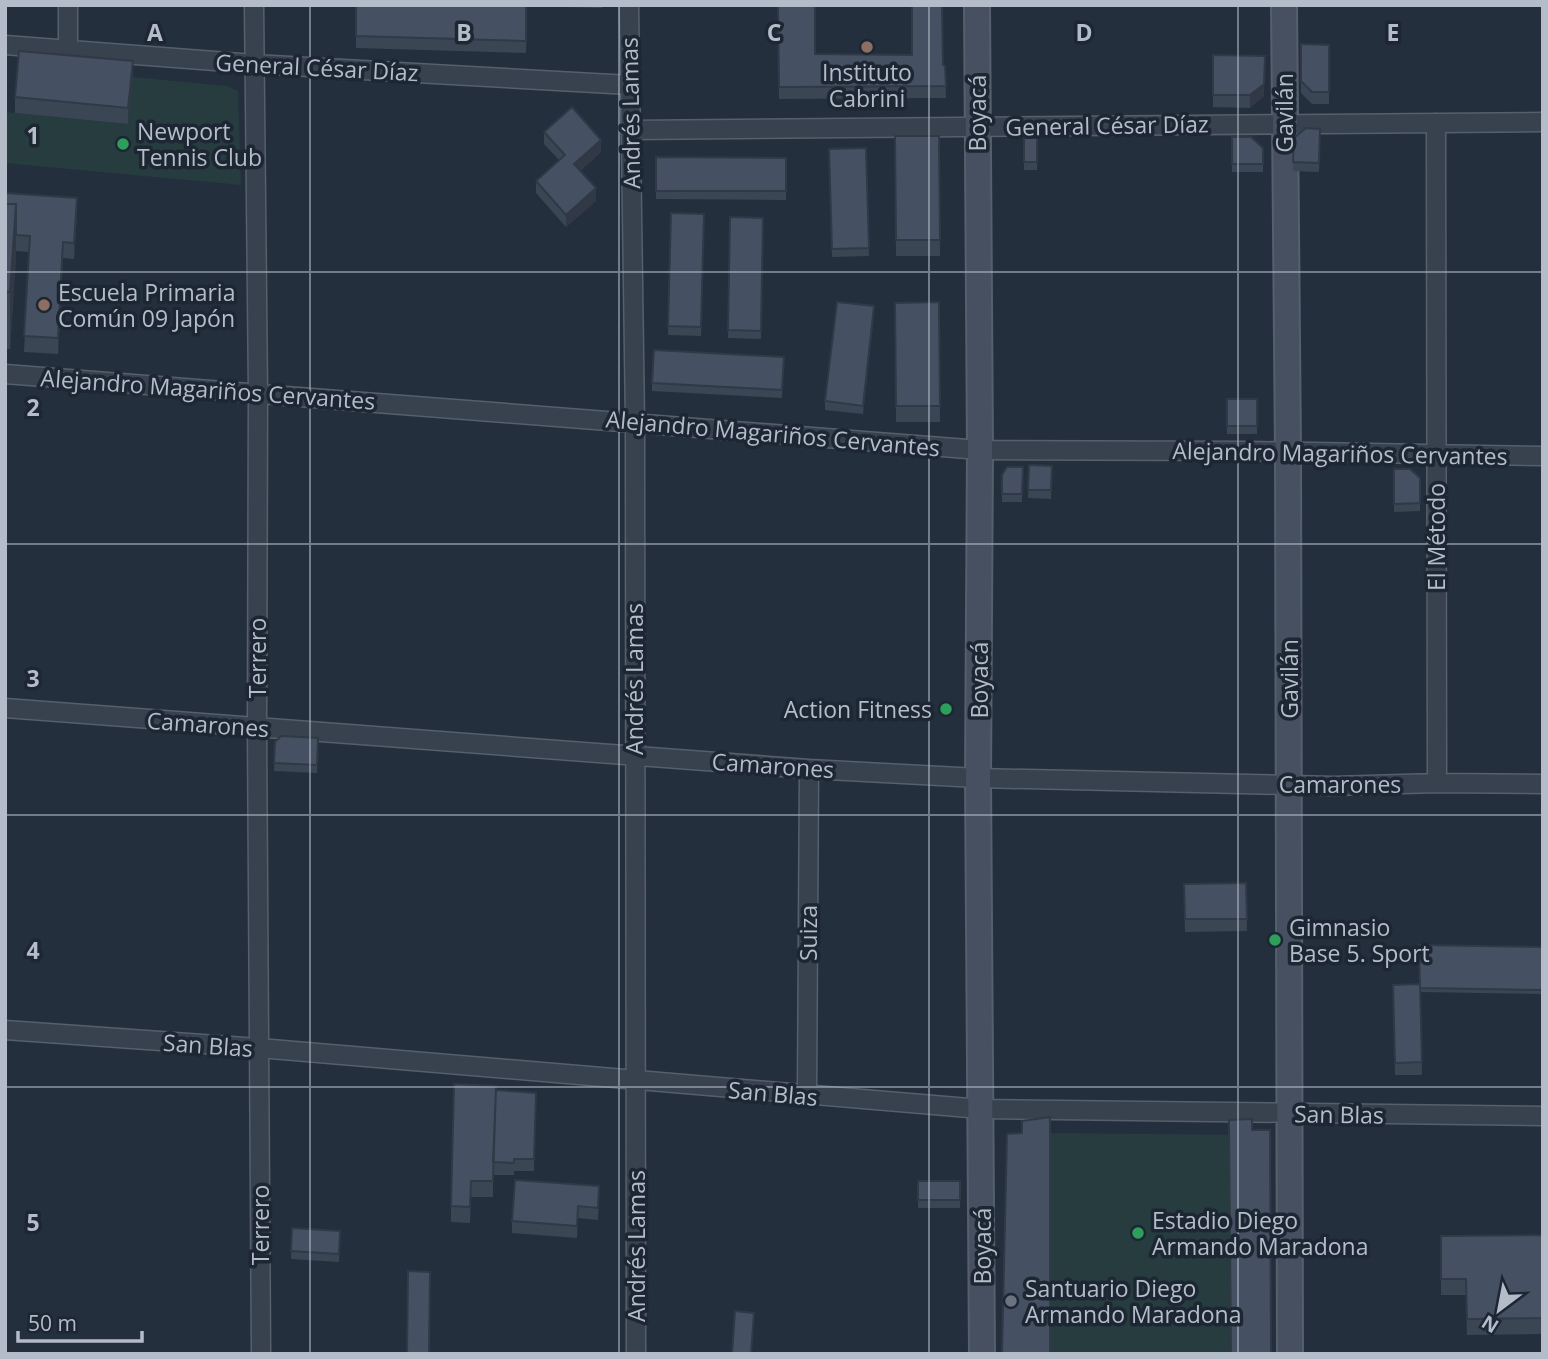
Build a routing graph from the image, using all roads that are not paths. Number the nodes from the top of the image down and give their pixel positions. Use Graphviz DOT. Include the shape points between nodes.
graph roads {
  1 [pos="68,5"];
  2 [pos="254,5"];
  3 [pos="629,5"];
  4 [pos="976,5"];
  5 [pos="1284,5"];
  6 [pos="5,45"];
  7 [pos="68,49"];
  8 [pos="254,64"];
  9 [pos="630,85"];
  10 [pos="1543,122"];
  11 [pos="1284,123"];
  12 [pos="1436,123"];
  13 [pos="976,127"];
  14 [pos="630,130"];
  15 [pos="5,374"];
  16 [pos="258,393"];
  17 [pos="635,422"];
  18 [pos="980,450"];
  19 [pos="1288,452"];
  20 [pos="1436,454"];
  21 [pos="1543,456"];
  22 [pos="5,708"];
  23 [pos="257,728"];
  24 [pos="634,754"];
  25 [pos="809,769"];
  26 [pos="978,778"];
  27 [pos="1437,783"];
  28 [pos="1289,784"];
  29 [pos="1543,784"];
  30 [pos="5,1030"];
  31 [pos="259,1048"];
  32 [pos="636,1081"];
  33 [pos="807,1096"];
  34 [pos="981,1110"];
  35 [pos="1288,1113"];
  36 [pos="1543,1116"];
  37 [pos="261,1354"];
  38 [pos="636,1354"];
  39 [pos="982,1354"];
  40 [pos="1290,1354"];
  1 -- 7 [label="street"];
  2 -- 8 [label="street, Terrero"];
  3 -- 9 [label="street, Andrés Lamas"];
  4 -- 13 [label="street, Boyacá"];
  5 -- 11 [label="street, Gavilán"];
  6 -- 7 [label="street, General César Díaz"];
  7 -- 8 [label="street, General César Díaz"];
  8 -- 9 [label="street, General César Díaz"];
  8 -- 16 [label="street, Terrero"];
  9 -- 14 [label="street, Andrés Lamas"];
  10 -- 12 [label="street, General César Díaz"];
  11 -- 12 [label="street, General César Díaz"];
  11 -- 13 [label="street, General César Díaz"];
  11 -- 19 [label="street, Gavilán"];
  12 -- 20 [label="street, El Método"];
  13 -- 14 [label="street, General César Díaz"];
  13 -- 18 [label="street, Boyacá"];
  14 -- 17 [label="street, Andrés Lamas"];
  15 -- 16 [label="street, Alejandro Magariños Cervantes"];
  16 -- 17 [label="street, Alejandro Magariños Cervantes"];
  16 -- 23 [label="street, Terrero"];
  17 -- 18 [label="street, Alejandro Magariños Cervantes"];
  17 -- 24 [label="street, Andrés Lamas"];
  18 -- 19 [label="street, Alejandro Magariños Cervantes"];
  18 -- 26 [label="street, Boyacá"];
  19 -- 20 [label="street, Alejandro Magariños Cervantes"];
  19 -- 28 [label="street, Gavilán"];
  20 -- 21 [label="street, Alejandro Magariños Cervantes"];
  20 -- 27 [label="street, El Método"];
  22 -- 23 [label="street, Camarones"];
  23 -- 24 [label="street, Camarones"];
  23 -- 31 [label="street, Terrero"];
  24 -- 25 [label="street, Camarones"];
  24 -- 32 [label="street, Andrés Lamas"];
  25 -- 26 [label="street, Camarones"];
  25 -- 33 [label="street, Suiza"];
  26 -- 28 [label="street, Camarones"];
  26 -- 34 [label="street, Boyacá"];
  27 -- 28 [label="street, Camarones"];
  27 -- 29 [label="street, Camarones"];
  28 -- 35 [label="street, Gavilán"];
  30 -- 31 [label="street, San Blas"];
  31 -- 32 [label="street, San Blas"];
  31 -- 37 [label="street, Terrero"];
  32 -- 33 [label="street, San Blas"];
  32 -- 38 [label="street, Andrés Lamas"];
  33 -- 34 [label="street, San Blas"];
  34 -- 35 [label="street, San Blas"];
  34 -- 39 [label="street, Boyacá"];
  35 -- 36 [label="street, San Blas"];
  35 -- 40 [label="street, Gavilán"];
}
